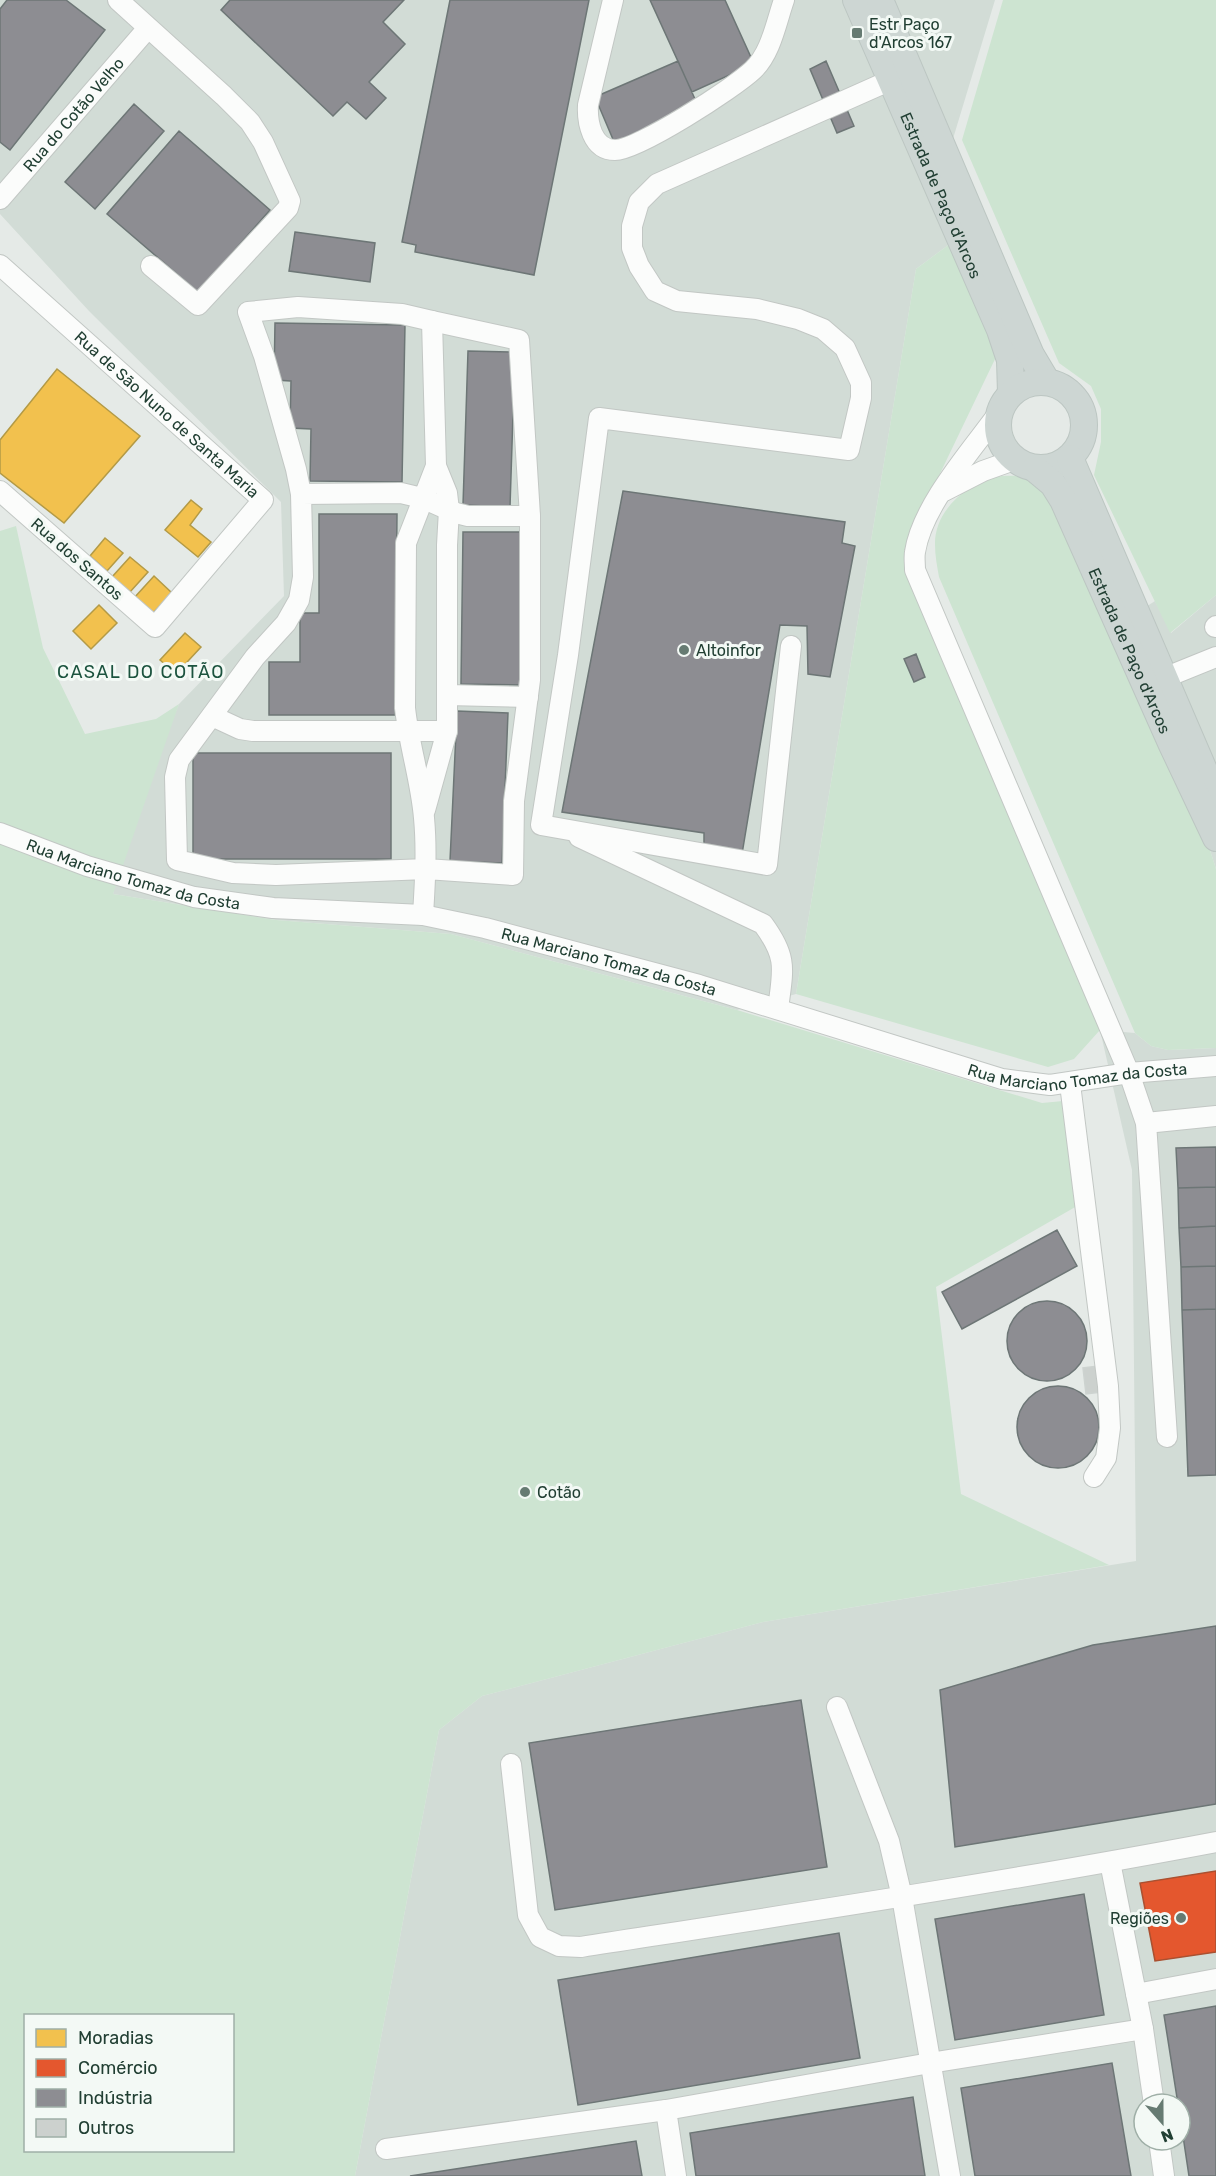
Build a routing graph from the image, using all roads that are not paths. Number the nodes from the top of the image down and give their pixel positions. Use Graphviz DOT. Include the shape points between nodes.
graph roads {
  1 [pos="118,0"];
  2 [pos="613,0"];
  3 [pos="784,0"];
  4 [pos="856,0"];
  5 [pos="880,0"];
  6 [pos="148,28"];
  7 [pos="891,80"];
  8 [pos="0,199"];
  9 [pos="0,265"];
  10 [pos="151,266"];
  11 [pos="432,321"];
  12 [pos="1047,382"];
  13 [pos="1005,404"];
  14 [pos="1070,458"];
  15 [pos="1025,464"];
  16 [pos="436,466"];
  17 [pos="0,491"];
  18 [pos="939,494"];
  19 [pos="301,495"];
  20 [pos="422,498"];
  21 [pos="449,510"];
  22 [pos="530,516"];
  23 [pos="155,627"];
  24 [pos="791,646"];
  25 [pos="1216,657"];
  26 [pos="1164,678"];
  27 [pos="447,695"];
  28 [pos="528,697"];
  29 [pos="212,716"];
  30 [pos="447,731"];
  31 [pos="408,732"];
  32 [pos="1216,798"];
  33 [pos="424,815"];
  34 [pos="568,829"];
  35 [pos="0,833"];
  36 [pos="1216,838"];
  37 [pos="426,869"];
  38 [pos="423,915"];
  39 [pos="778,1009"];
  40 [pos="1216,1066"];
  41 [pos="1130,1073"];
  42 [pos="1070,1084"];
  43 [pos="1216,1116"];
  44 [pos="1146,1123"];
  45 [pos="1167,1437"];
  46 [pos="1094,1477"];
  47 [pos="837,1707"];
  48 [pos="511,1764"];
  49 [pos="1216,1842"];
  50 [pos="1110,1862"];
  51 [pos="902,1897"];
  52 [pos="1216,1979"];
  53 [pos="1136,1994"];
  54 [pos="1143,2029"];
  55 [pos="930,2063"];
  56 [pos="1152,2092"];
  57 [pos="666,2110"];
  58 [pos="386,2149"];
  59 [pos="1161,2152"];
  60 [pos="676,2176"];
  61 [pos="950,2176"];
  62 [pos="1164,2176"];
  1 -- 6 [label="street"];
  2 -- 3 [label="street" via="587,122 593,136 613,150 640,142 705,106 753,70 764,56"];
  4 -- 7 [label="main road, Estrada de Paço d'Arcos"];
  5 -- 12 [label="main road, Estrada de Paço d'Arcos" via="1031,355"];
  6 -- 8 [label="street, Rua do Cotão Velho"];
  6 -- 10 [label="street" via="250,122 290,201 288,208 198,305"];
  7 -- 13 [label="main road, Estrada de Paço d'Arcos" via="1000,330 1010,360"];
  7 -- 34 [label="street" via="657,184 639,202 632,225 632,248 655,291 677,301 757,309 823,329 845,348 861,383 861,398 849,450 599,418 541,825"];
  9 -- 23 [label="street, Rua de São Nuno de Santa Maria" via="263,501"];
  11 -- 16 [label="street"];
  11 -- 19 [label="street" via="402,314 298,307 248,312 264,356"];
  11 -- 22 [label="street" via="519,340"];
  12 -- 13 [label="main road" via="1023,385"];
  12 -- 14 [label="main road" via="1061,386 1080,406 1084,434"];
  13 -- 15 [label="main road, Estrada de Paço d'Arcos" via="997,429 1000,443 1009,456"];
  13 -- 18 [label="street"];
  14 -- 15 [label="main road" via="1050,468"];
  14 -- 26 [label="main road, Estrada de Paço d'Arcos"];
  15 -- 18 [label="street" via="983,471"];
  15 -- 36 [label="main road, Estrada de Paço d'Arcos" via="1053,484 1063,500"];
  16 -- 20 [label="street"];
  16 -- 21 [label="street"];
  17 -- 23 [label="street, Rua dos Santos"];
  18 -- 41 [label="street" via="914,552 915,570"];
  19 -- 20 [label="street" via="401,493"];
  19 -- 29 [label="street" via="303,577 299,600 286,623 255,657"];
  20 -- 21 [label="street"];
  20 -- 31 [label="street" via="406,543"];
  21 -- 22 [label="street" via="468,516"];
  21 -- 27 [label="street"];
  22 -- 28 [label="street"];
  24 -- 34 [label="street" via="767,865"];
  25 -- 26 [label="street"];
  26 -- 32 [label="main road, Estrada de Paço d'Arcos"];
  27 -- 28 [label="street"];
  27 -- 30 [label="street"];
  28 -- 37 [label="street" via="513,801 513,875"];
  29 -- 31 [label="street" via="253,731"];
  29 -- 37 [label="street" via="179,760 175,777 177,860 243,874"];
  30 -- 31 [label="street"];
  30 -- 33 [label="street"];
  31 -- 33 [label="street"];
  33 -- 37 [label="street"];
  34 -- 39 [label="street" via="763,924 781,953 783,976"];
  35 -- 38 [label="street, Rua Marciano Tomaz da Costa" via="87,866 194,897 273,908"];
  37 -- 38 [label="street"];
  38 -- 39 [label="street, Rua Marciano Tomaz da Costa" via="607,960"];
  39 -- 42 [label="street, Rua Marciano Tomaz da Costa" via="1002,1079"];
  40 -- 41 [label="street, Rua Marciano Tomaz da Costa"];
  41 -- 42 [label="street, Rua Marciano Tomaz da Costa"];
  41 -- 44 [label="street"];
  42 -- 46 [label="street" via="1108,1386 1110,1428 1106,1458"];
  43 -- 44 [label="street"];
  44 -- 45 [label="street"];
  47 -- 51 [label="street" via="889,1841"];
  48 -- 51 [label="street" via="528,1915 540,1937 559,1946 581,1947"];
  49 -- 50 [label="street"];
  50 -- 51 [label="street"];
  50 -- 53 [label="street"];
  51 -- 55 [label="street"];
  52 -- 53 [label="street"];
  53 -- 54 [label="street"];
  54 -- 55 [label="street"];
  54 -- 56 [label="street"];
  55 -- 57 [label="street"];
  55 -- 61 [label="street"];
  57 -- 58 [label="street"];
  57 -- 60 [label="street"];
  59 -- 62 [label="street"];
}
